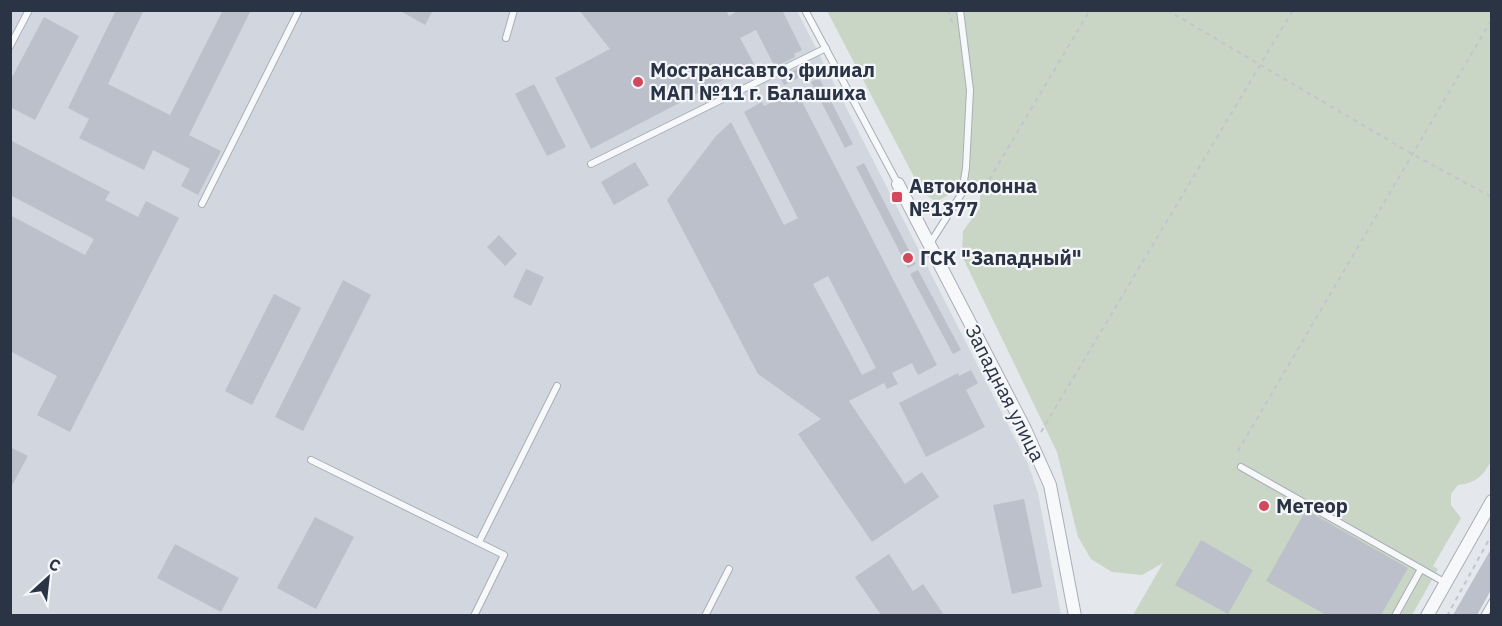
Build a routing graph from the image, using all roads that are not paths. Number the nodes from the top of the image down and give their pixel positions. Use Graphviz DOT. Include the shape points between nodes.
graph roads {
  1 [pos="29,10"];
  2 [pos="298,10"];
  3 [pos="514,10"];
  4 [pos="805,10"];
  5 [pos="960,10"];
  6 [pos="506,38"];
  7 [pos="10,46"];
  8 [pos="826,48"];
  9 [pos="591,164"];
  10 [pos="898,184"];
  11 [pos="202,204"];
  12 [pos="929,245"];
  13 [pos="557,386"];
  14 [pos="311,460"];
  15 [pos="1241,467"];
  16 [pos="1491,501"];
  17 [pos="1487,518"];
  18 [pos="479,542"];
  19 [pos="729,569"];
  20 [pos="1421,569"];
  21 [pos="1446,583"];
  22 [pos="1491,602"];
  23 [pos="474,615"];
  24 [pos="705,615"];
  25 [pos="1076,615"];
  26 [pos="1395,615"];
  27 [pos="1427,615"];
  28 [pos="1484,615"];
  1 -- 7 [label="lane"];
  2 -- 11 [label="lane"];
  3 -- 6 [label="lane"];
  4 -- 8 [label="lane"];
  5 -- 12 [label="lane" via="970,90 966,168 962,193"];
  8 -- 9 [label="lane"];
  8 -- 10 [label="lane"];
  10 -- 12 [label="street, Западная улица"];
  12 -- 25 [label="street, Западная улица" via="1050,485"];
  13 -- 18 [label="lane"];
  14 -- 18 [label="lane"];
  15 -- 20 [label="lane"];
  16 -- 17 [label="street"];
  17 -- 21 [label="street"];
  18 -- 23 [label="lane" via="504,555"];
  19 -- 24 [label="lane"];
  20 -- 21 [label="lane"];
  20 -- 26 [label="lane"];
  21 -- 27 [label="street"];
  22 -- 28 [label="lane"];
}
